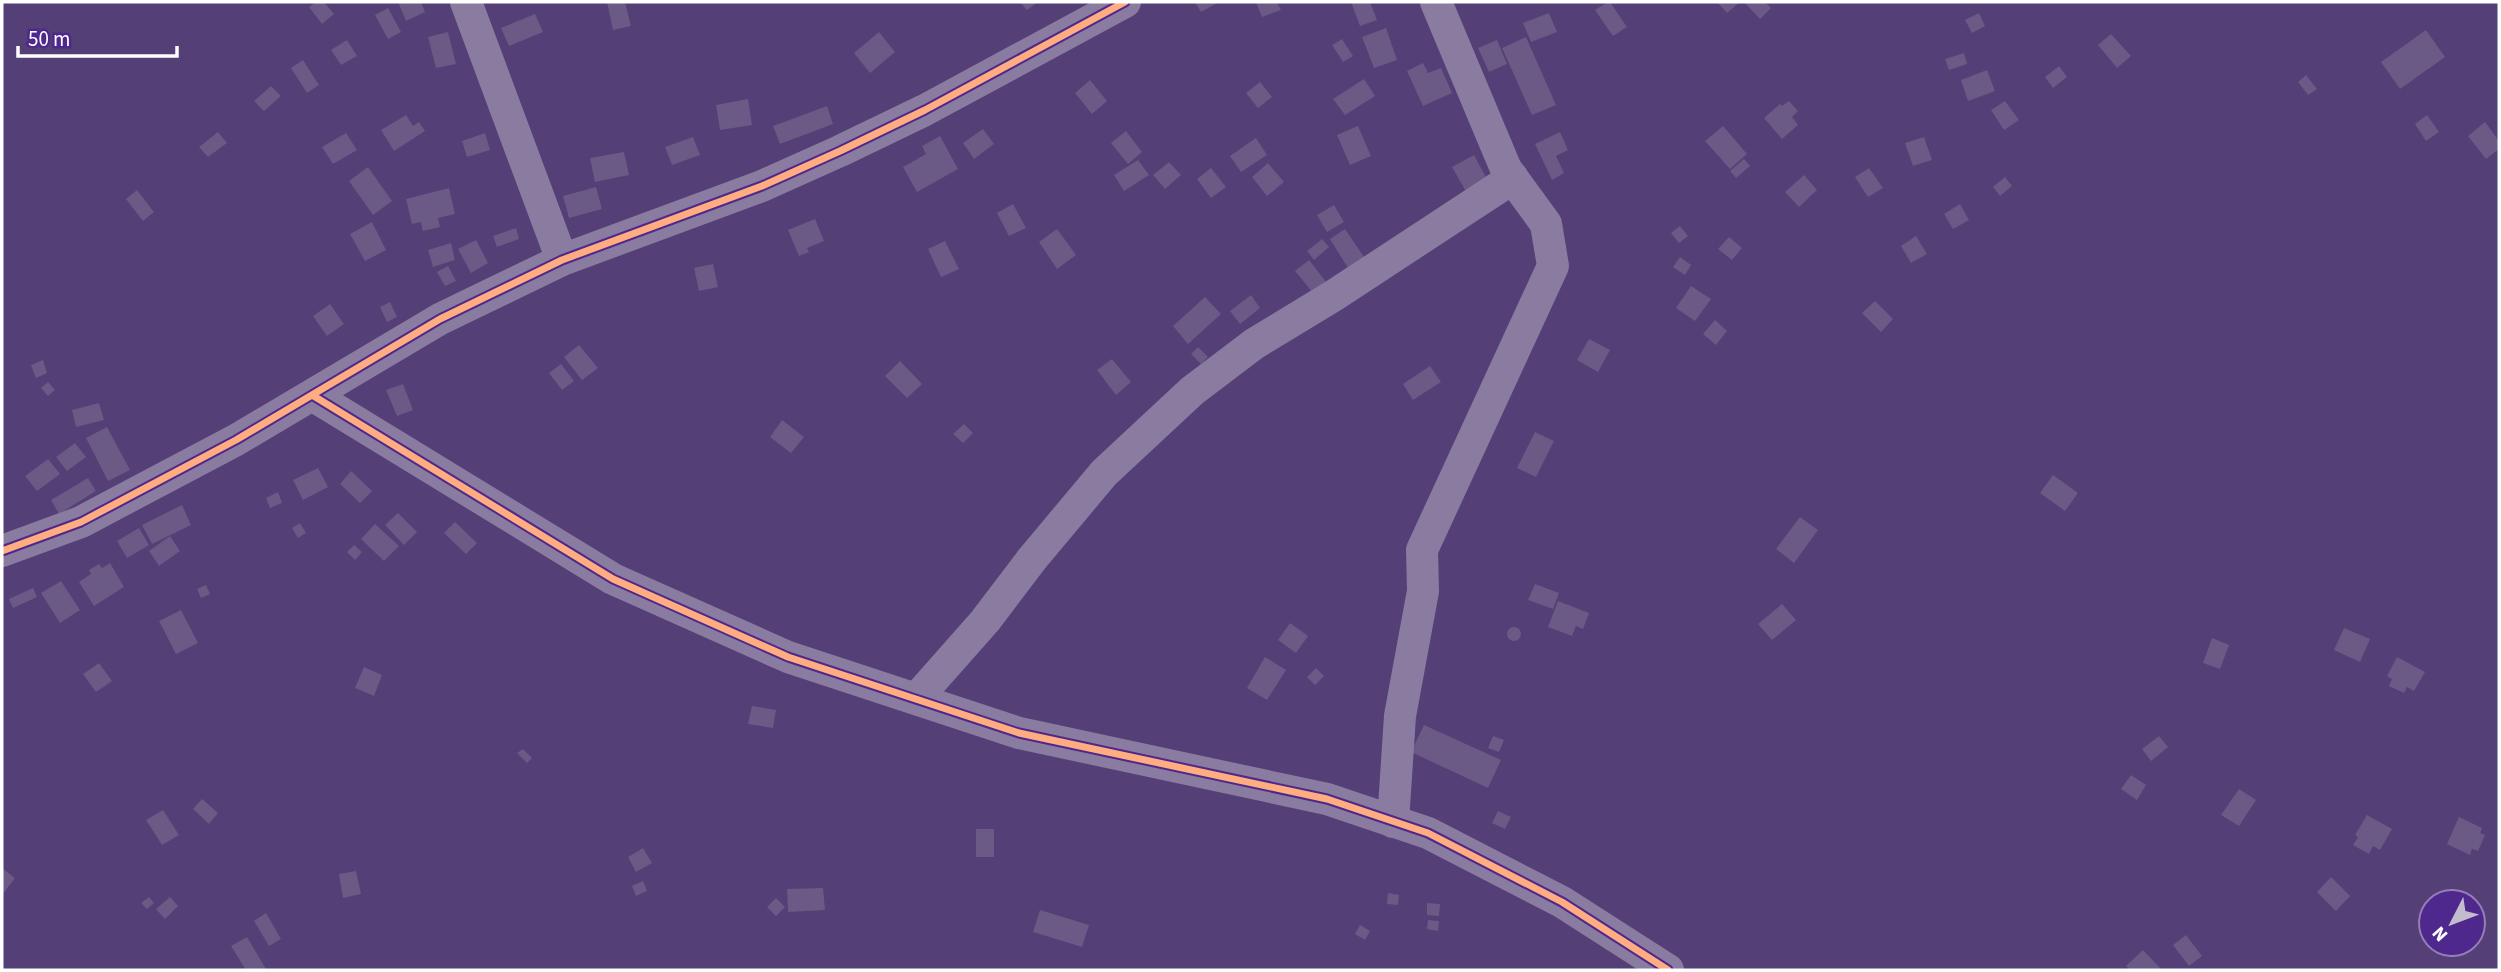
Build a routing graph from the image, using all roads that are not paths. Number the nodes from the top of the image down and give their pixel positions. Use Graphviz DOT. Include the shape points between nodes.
graph roads {
  1 [pos="466,2"];
  2 [pos="1125,2"];
  3 [pos="1436,2"];
  4 [pos="1513,178"];
  5 [pos="562,260"];
  6 [pos="312,395"];
  7 [pos="2,551"];
  8 [pos="916,699"];
  9 [pos="1393,821"];
  10 [pos="1668,970"];
  1 -- 5 [label="street"];
  2 -- 5 [label="street" via="925,110 818,161"];
  3 -- 4 [label="street"];
  4 -- 8 [label="street" via="1254,344 1192,391 1104,472"];
  4 -- 9 [label="street" via="1546,224 1553,266 1422,550 1423,591 1400,716"];
  5 -- 6 [label="street" via="440,320"];
  6 -- 7 [label="street" via="81,522"];
  6 -- 8 [label="street" via="613,579 788,657"];
  8 -- 9 [label="street" via="1019,733 1327,799"];
  9 -- 10 [label="street" via="1562,902"];
}
